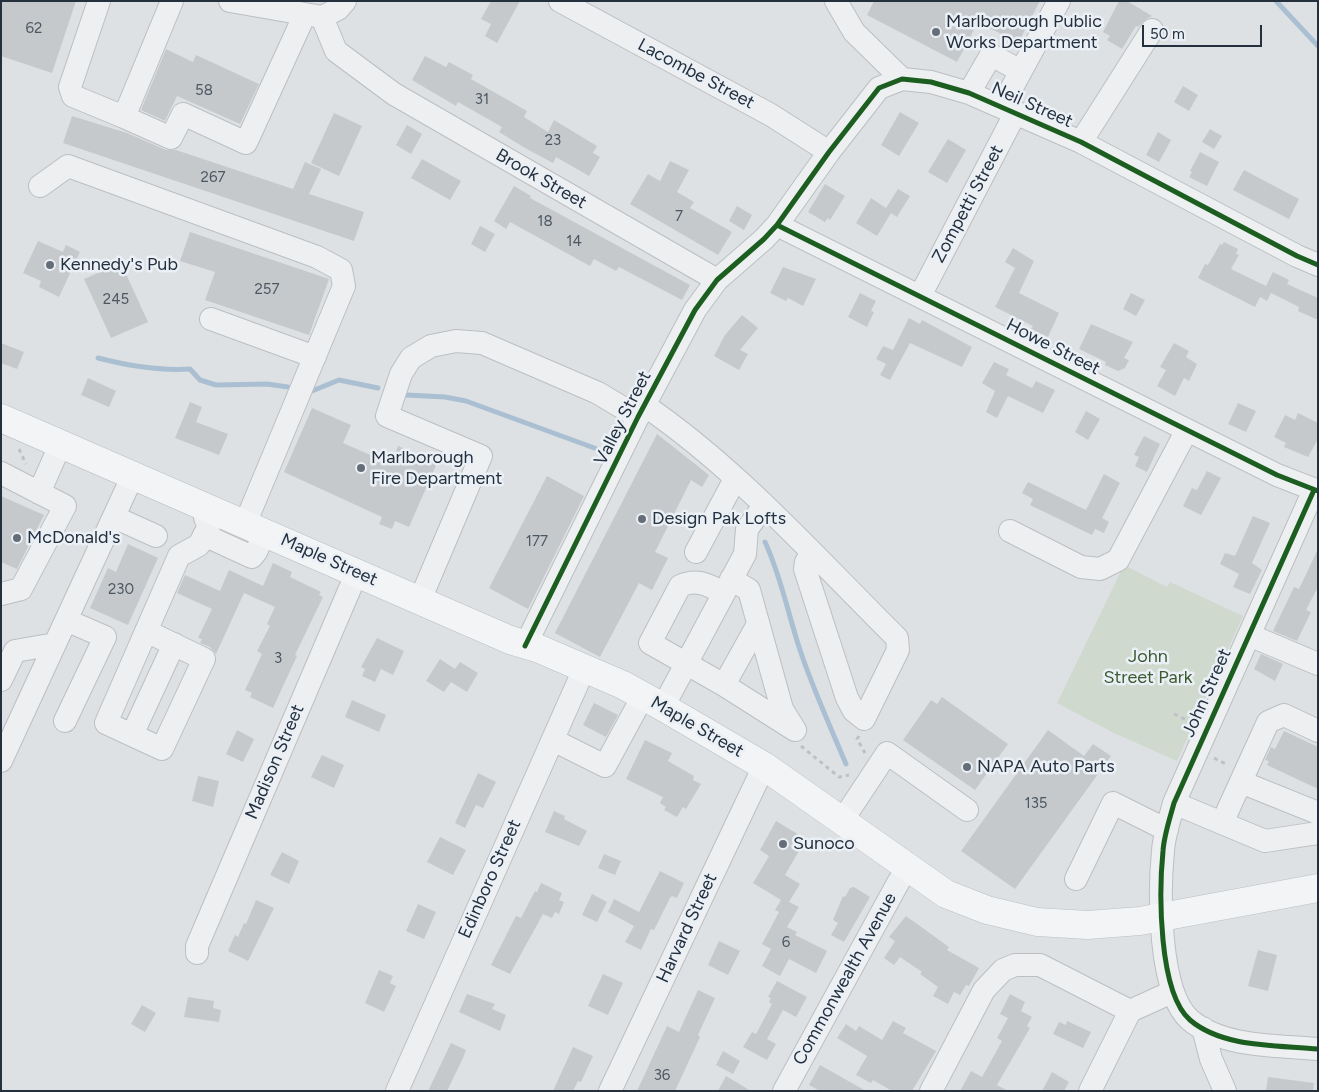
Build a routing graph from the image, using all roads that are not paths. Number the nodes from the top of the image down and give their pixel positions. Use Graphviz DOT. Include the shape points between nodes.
graph roads {
  1 [pos="99,1"];
  2 [pos="172,1"];
  3 [pos="230,1"];
  4 [pos="344,1"];
  5 [pos="560,1"];
  6 [pos="836,1"];
  7 [pos="1059,1"];
  8 [pos="314,15"];
  9 [pos="1152,30"];
  10 [pos="1020,71"];
  11 [pos="902,79"];
  12 [pos="969,93"];
  13 [pos="1009,110"];
  14 [pos="124,117"];
  15 [pos="1081,142"];
  16 [pos="829,152"];
  17 [pos="40,186"];
  18 [pos="777,226"];
  19 [pos="1318,264"];
  20 [pos="717,280"];
  21 [pos="920,296"];
  22 [pos="211,319"];
  23 [pos="315,357"];
  24 [pos="641,411"];
  25 [pos="1,418"];
  26 [pos="1187,430"];
  27 [pos="61,443"];
  28 [pos="1,473"];
  29 [pos="133,475"];
  30 [pos="735,480"];
  31 [pos="1316,491"];
  32 [pos="45,496"];
  33 [pos="764,506"];
  34 [pos="114,517"];
  35 [pos="202,528"];
  36 [pos="255,528"];
  37 [pos="1010,531"];
  38 [pos="156,536"];
  39 [pos="696,552"];
  40 [pos="812,554"];
  41 [pos="357,572"];
  42 [pos="1,581"];
  43 [pos="727,586"];
  44 [pos="1,594"];
  45 [pos="420,600"];
  46 [pos="66,620"];
  47 [pos="758,624"];
  48 [pos="146,631"];
  49 [pos="1248,635"];
  50 [pos="55,644"];
  51 [pos="174,644"];
  52 [pos="525,646"];
  53 [pos="686,662"];
  54 [pos="1318,664"];
  55 [pos="584,669"];
  56 [pos="1,680"];
  57 [pos="724,685"];
  58 [pos="653,701"];
  59 [pos="65,721"];
  60 [pos="1318,731"];
  61 [pos="132,735"];
  62 [pos="1318,738"];
  63 [pos="553,740"];
  64 [pos="1,761"];
  65 [pos="764,766"];
  66 [pos="1245,773"];
  67 [pos="1174,803"];
  68 [pos="967,810"];
  69 [pos="1318,813"];
  70 [pos="842,821"];
  71 [pos="1222,823"];
  72 [pos="1167,830"];
  73 [pos="1315,832"];
  74 [pos="908,869"];
  75 [pos="1076,879"];
  76 [pos="1318,888"];
  77 [pos="1162,917"];
  78 [pos="197,952"];
  79 [pos="1172,992"];
  80 [pos="1130,1011"];
  81 [pos="1203,1028"];
  82 [pos="1318,1049"];
  83 [pos="397,1091"];
  84 [pos="610,1091"];
  85 [pos="784,1091"];
  86 [pos="931,1091"];
  87 [pos="1090,1091"];
  88 [pos="1225,1091"];
  1 -- 14 [label="street" via="70,87 73,96"];
  2 -- 14 [label="street"];
  3 -- 8 [label="street"];
  4 -- 8 [label="street" via="338,9"];
  5 -- 16 [label="street, Lacombe Street" via="771,115"];
  6 -- 11 [label="street" via="854,32"];
  7 -- 10 [label="street, Zompetti Street"];
  8 -- 14 [label="street" via="246,143 183,114 171,138"];
  8 -- 20 [label="street, Brook Street" via="336,51 394,94"];
  9 -- 15 [label="street"];
  10 -- 12 [label="street" via="991,55"];
  10 -- 13 [label="street, Zompetti Street"];
  11 -- 12 [label="street, Neil Street" via="931,82"];
  11 -- 16 [label="street, Neil Street" via="879,88"];
  12 -- 13 [label="street, Neil Street"];
  13 -- 15 [label="street, Neil Street"];
  13 -- 21 [label="street, Zompetti Street"];
  15 -- 19 [label="street, Neil Street"];
  16 -- 18 [label="street, Neil Street"];
  17 -- 23 [label="street" via="68,166 317,256 341,270 344,286"];
  18 -- 20 [label="street, Valley Street"];
  18 -- 21 [label="street, Howe Street"];
  20 -- 24 [label="street, Valley Street" via="695,310"];
  21 -- 26 [label="street, Howe Street"];
  22 -- 23 [label="street"];
  23 -- 36 [label="street"];
  24 -- 30 [label="street" via="681,430"];
  24 -- 45 [label="street" via="482,343 456,341 431,346 411,358 401,374 388,416 481,456"];
  24 -- 52 [label="street, Valley Street"];
  25 -- 27 [label="main road, Maple Street"];
  26 -- 31 [label="street, Howe Street"];
  26 -- 37 [label="street" via="1118,560 1100,569 1081,567"];
  27 -- 29 [label="main road, Maple Street"];
  27 -- 32 [label="street"];
  28 -- 32 [label="street"];
  29 -- 34 [label="street"];
  29 -- 35 [label="main road, Maple Street"];
  30 -- 33 [label="street"];
  30 -- 39 [label="street"];
  31 -- 49 [label="street, John Street"];
  32 -- 42 [label="street" via="21,570 8,582"];
  32 -- 44 [label="street" via="65,506 22,589"];
  33 -- 40 [label="street"];
  33 -- 43 [label="street" via="746,529 745,554"];
  34 -- 38 [label="street"];
  34 -- 46 [label="street"];
  35 -- 36 [label="main road, Maple Street"];
  35 -- 48 [label="street" via="179,556"];
  36 -- 41 [label="main road, Maple Street"];
  40 -- 40 [label="street" via="805,569 847,698 854,711 864,718 898,650 896,638"];
  41 -- 45 [label="main road, Maple Street"];
  41 -- 78 [label="street, Madison Street" via="196,946"];
  43 -- 47 [label="street" via="749,590"];
  43 -- 53 [label="street"];
  43 -- 53 [label="street" via="700,582 680,586 650,643"];
  45 -- 52 [label="main road, Maple Street"];
  46 -- 50 [label="street"];
  46 -- 59 [label="street" via="105,637"];
  47 -- 57 [label="street"];
  47 -- 57 [label="street" via="782,709 795,730"];
  48 -- 51 [label="street"];
  48 -- 61 [label="street" via="106,723"];
  49 -- 54 [label="street"];
  49 -- 67 [label="street, John Street"];
  50 -- 56 [label="street" via="15,652"];
  50 -- 64 [label="street"];
  51 -- 61 [label="street"];
  51 -- 61 [label="street" via="204,658 162,749"];
  52 -- 55 [label="main road, Maple Street"];
  53 -- 57 [label="street"];
  53 -- 58 [label="street"];
  55 -- 58 [label="main road, Maple Street"];
  55 -- 63 [label="street, Edinboro Street"];
  58 -- 63 [label="street" via="605,766"];
  58 -- 65 [label="main road, Maple Street"];
  60 -- 66 [label="street" via="1284,715 1268,722"];
  62 -- 66 [label="street" via="1284,725 1278,728 1260,759"];
  63 -- 83 [label="street, Edinboro Street"];
  65 -- 70 [label="main road, Maple Street"];
  65 -- 84 [label="street, Harvard Street"];
  66 -- 69 [label="street"];
  66 -- 71 [label="street"];
  67 -- 71 [label="street"];
  67 -- 72 [label="street, John Street"];
  68 -- 70 [label="street" via="887,753"];
  70 -- 74 [label="main road, Maple Street"];
  71 -- 73 [label="street" via="1265,841"];
  72 -- 75 [label="street" via="1113,803"];
  72 -- 77 [label="street, John Street" via="1162,850"];
  74 -- 77 [label="main road, Maple Street" via="946,894 987,910 1037,922 1088,925"];
  74 -- 85 [label="street, Commonwealth Avenue"];
  76 -- 77 [label="main road, Maple Street"];
  77 -- 79 [label="street" via="1162,941"];
  79 -- 80 [label="street"];
  79 -- 81 [label="street" via="1188,1019"];
  80 -- 86 [label="street" via="1040,966 1015,965 1003,970 984,990"];
  80 -- 87 [label="street"];
  81 -- 82 [label="street" via="1241,1041"];
  81 -- 88 [label="street" via="1211,1059"];
}
